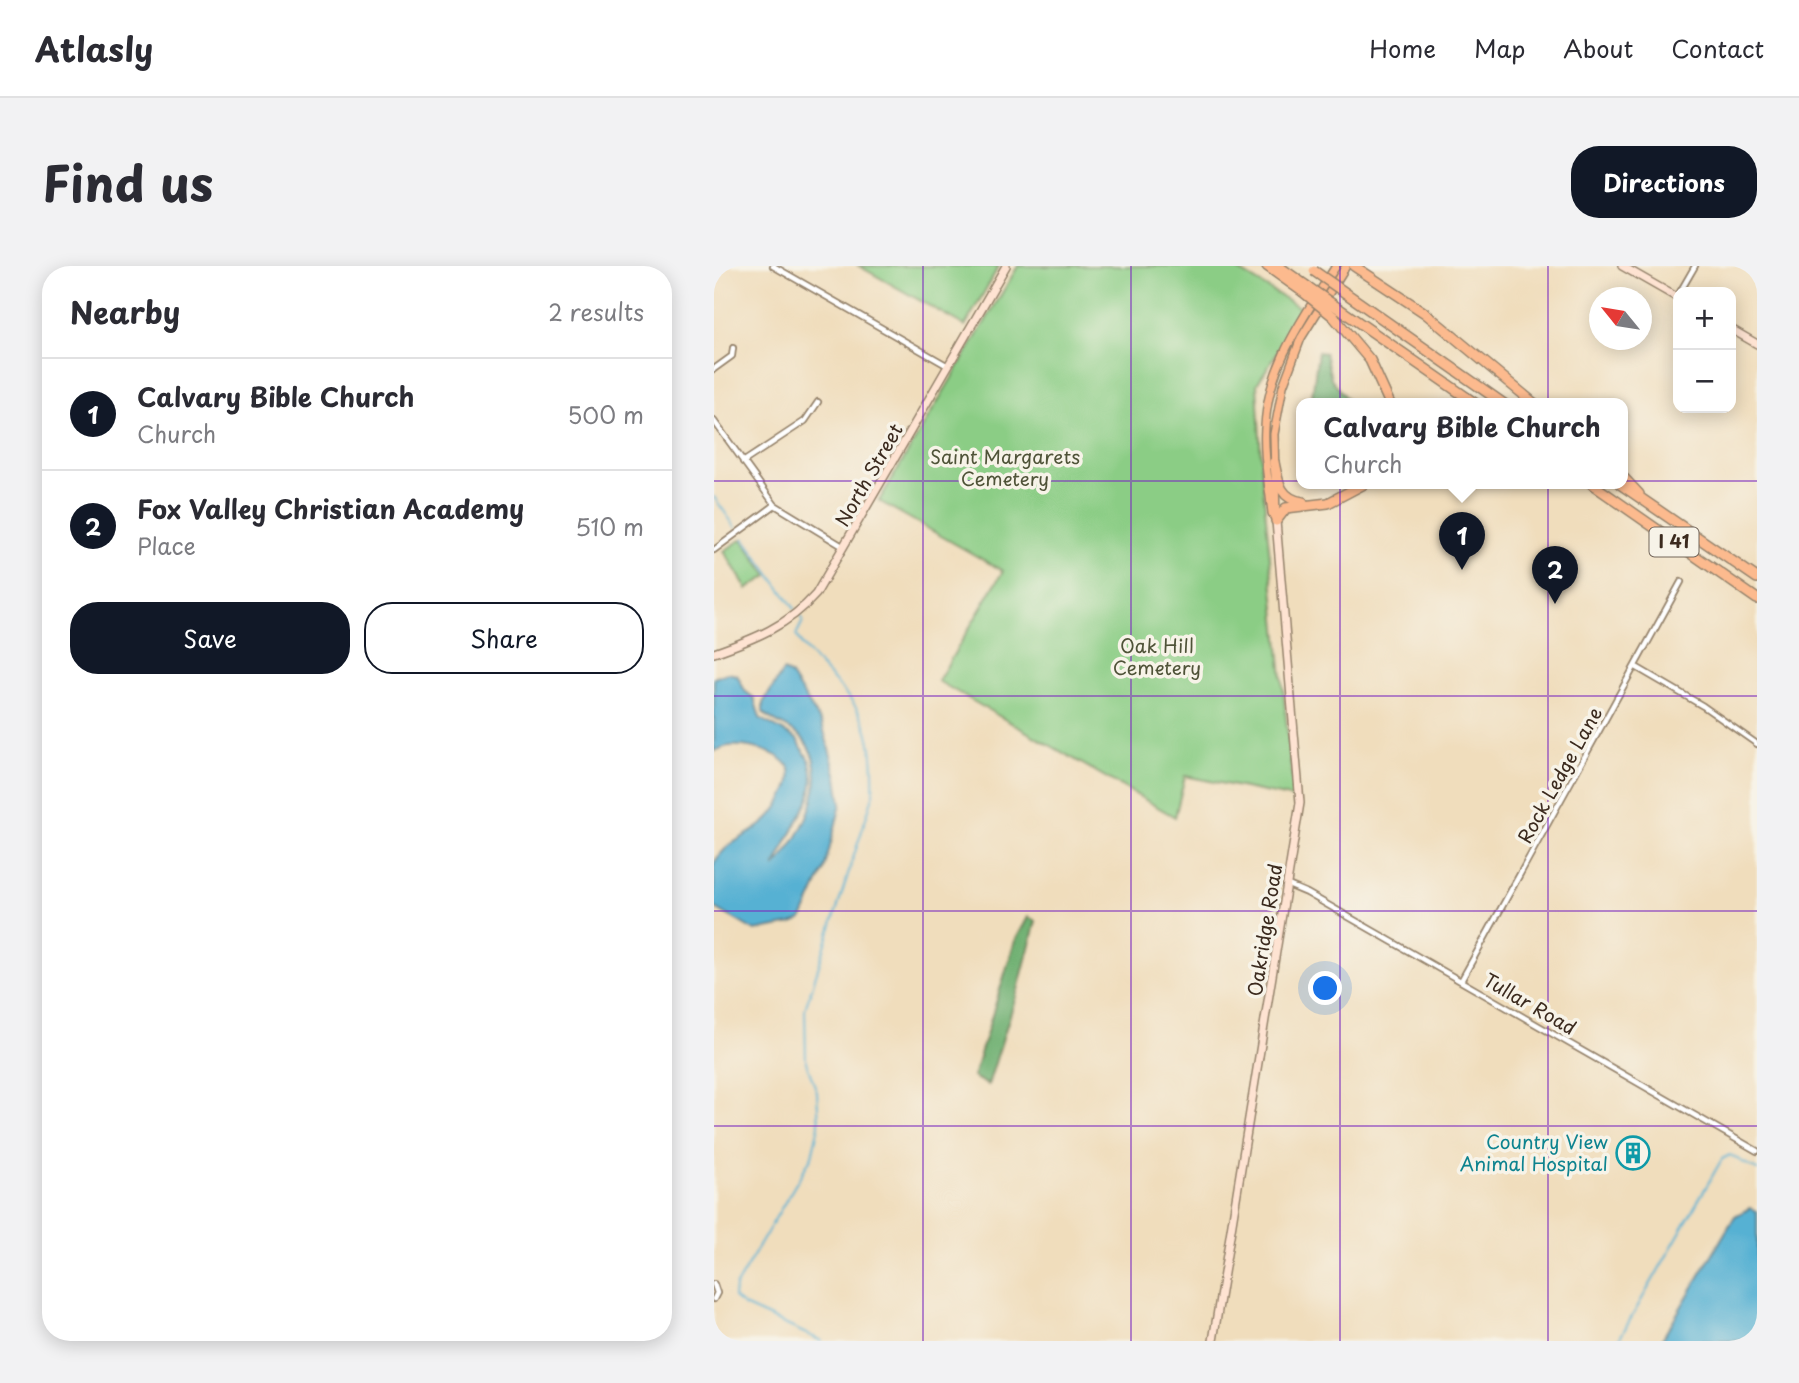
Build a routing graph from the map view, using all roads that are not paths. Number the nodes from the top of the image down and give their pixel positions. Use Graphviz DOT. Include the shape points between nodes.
graph roads {
  1 [pos="773,266"];
  2 [pos="1006,266"];
  3 [pos="1267,266"];
  4 [pos="1278,266"];
  5 [pos="1336,266"];
  6 [pos="1346,266"];
  7 [pos="1354,266"];
  8 [pos="1365,266"];
  9 [pos="1622,266"];
  10 [pos="1695,266"];
  11 [pos="1311,269"];
  12 [pos="1683,287"];
  13 [pos="1304,288"];
  14 [pos="1673,293"];
  15 [pos="1336,312"];
  16 [pos="1425,313"];
  17 [pos="1736,331"];
  18 [pos="1757,344"];
  19 [pos="733,348"];
  20 [pos="948,367"];
  21 [pos="714,369"];
  22 [pos="1387,398"];
  23 [pos="1467,398"];
  24 [pos="1495,398"];
  25 [pos="1528,398"];
  26 [pos="818,402"];
  27 [pos="714,421"];
  28 [pos="743,462"];
  29 [pos="1274,462"];
  30 [pos="1628,482"];
  31 [pos="1628,488"];
  32 [pos="1354,489"];
  33 [pos="1599,489"];
  34 [pos="1640,495"];
  35 [pos="1333,500"];
  36 [pos="775,505"];
  37 [pos="1276,521"];
  38 [pos="845,547"];
  39 [pos="714,550"];
  40 [pos="1757,578"];
  41 [pos="1681,582"];
  42 [pos="1757,599"];
  43 [pos="714,653"];
  44 [pos="1636,667"];
  45 [pos="1757,744"];
  46 [pos="1288,885"];
  47 [pos="1461,981"];
  48 [pos="1757,1151"];
  49 [pos="714,1284"];
  50 [pos="714,1299"];
  51 [pos="1213,1341"];
  1 -- 20 [label="street"];
  2 -- 20 [label="street, North Street"];
  3 -- 13 [label="highway"];
  4 -- 13 [label="highway"];
  5 -- 37 [label="main road" via="1290,339 1273,379 1265,443"];
  6 -- 29 [label="main road" via="1293,356 1279,402"];
  7 -- 16 [label="highway"];
  8 -- 16 [label="highway"];
  9 -- 14 [label="street"];
  10 -- 12 [label="street"];
  11 -- 24 [label="highway, bridge"];
  13 -- 15 [label="highway, bridge"];
  15 -- 22 [label="highway" via="1370,360"];
  15 -- 23 [label="highway"];
  16 -- 25 [label="highway"];
  17 -- 18 [label="street"];
  19 -- 21 [label="street" via="732,356"];
  20 -- 38 [label="street, North Street"];
  26 -- 28 [label="street" via="805,421"];
  27 -- 28 [label="street"];
  28 -- 36 [label="street"];
  29 -- 35 [label="highway" via="1279,488 1289,498"];
  29 -- 37 [label="main road"];
  30 -- 34 [label="highway"];
  31 -- 34 [label="highway, I 41"];
  32 -- 35 [label="highway"];
  33 -- 42 [label="highway, I 41"];
  34 -- 40 [label="highway, I 41"];
  35 -- 37 [label="highway" via="1286,508"];
  36 -- 38 [label="street"];
  36 -- 39 [label="street"];
  37 -- 46 [label="street, Oakridge Road" via="1301,786"];
  38 -- 43 [label="street, North Street" via="817,594 796,615 771,631"];
  41 -- 44 [label="street, Rock Ledge Lane"];
  44 -- 45 [label="street"];
  44 -- 47 [label="street, Rock Ledge Lane"];
  46 -- 47 [label="street, Tullar Road"];
  46 -- 51 [label="street, Oakridge Road"];
  47 -- 48 [label="street, Tullar Road"];
  49 -- 50 [label="street"];
}
